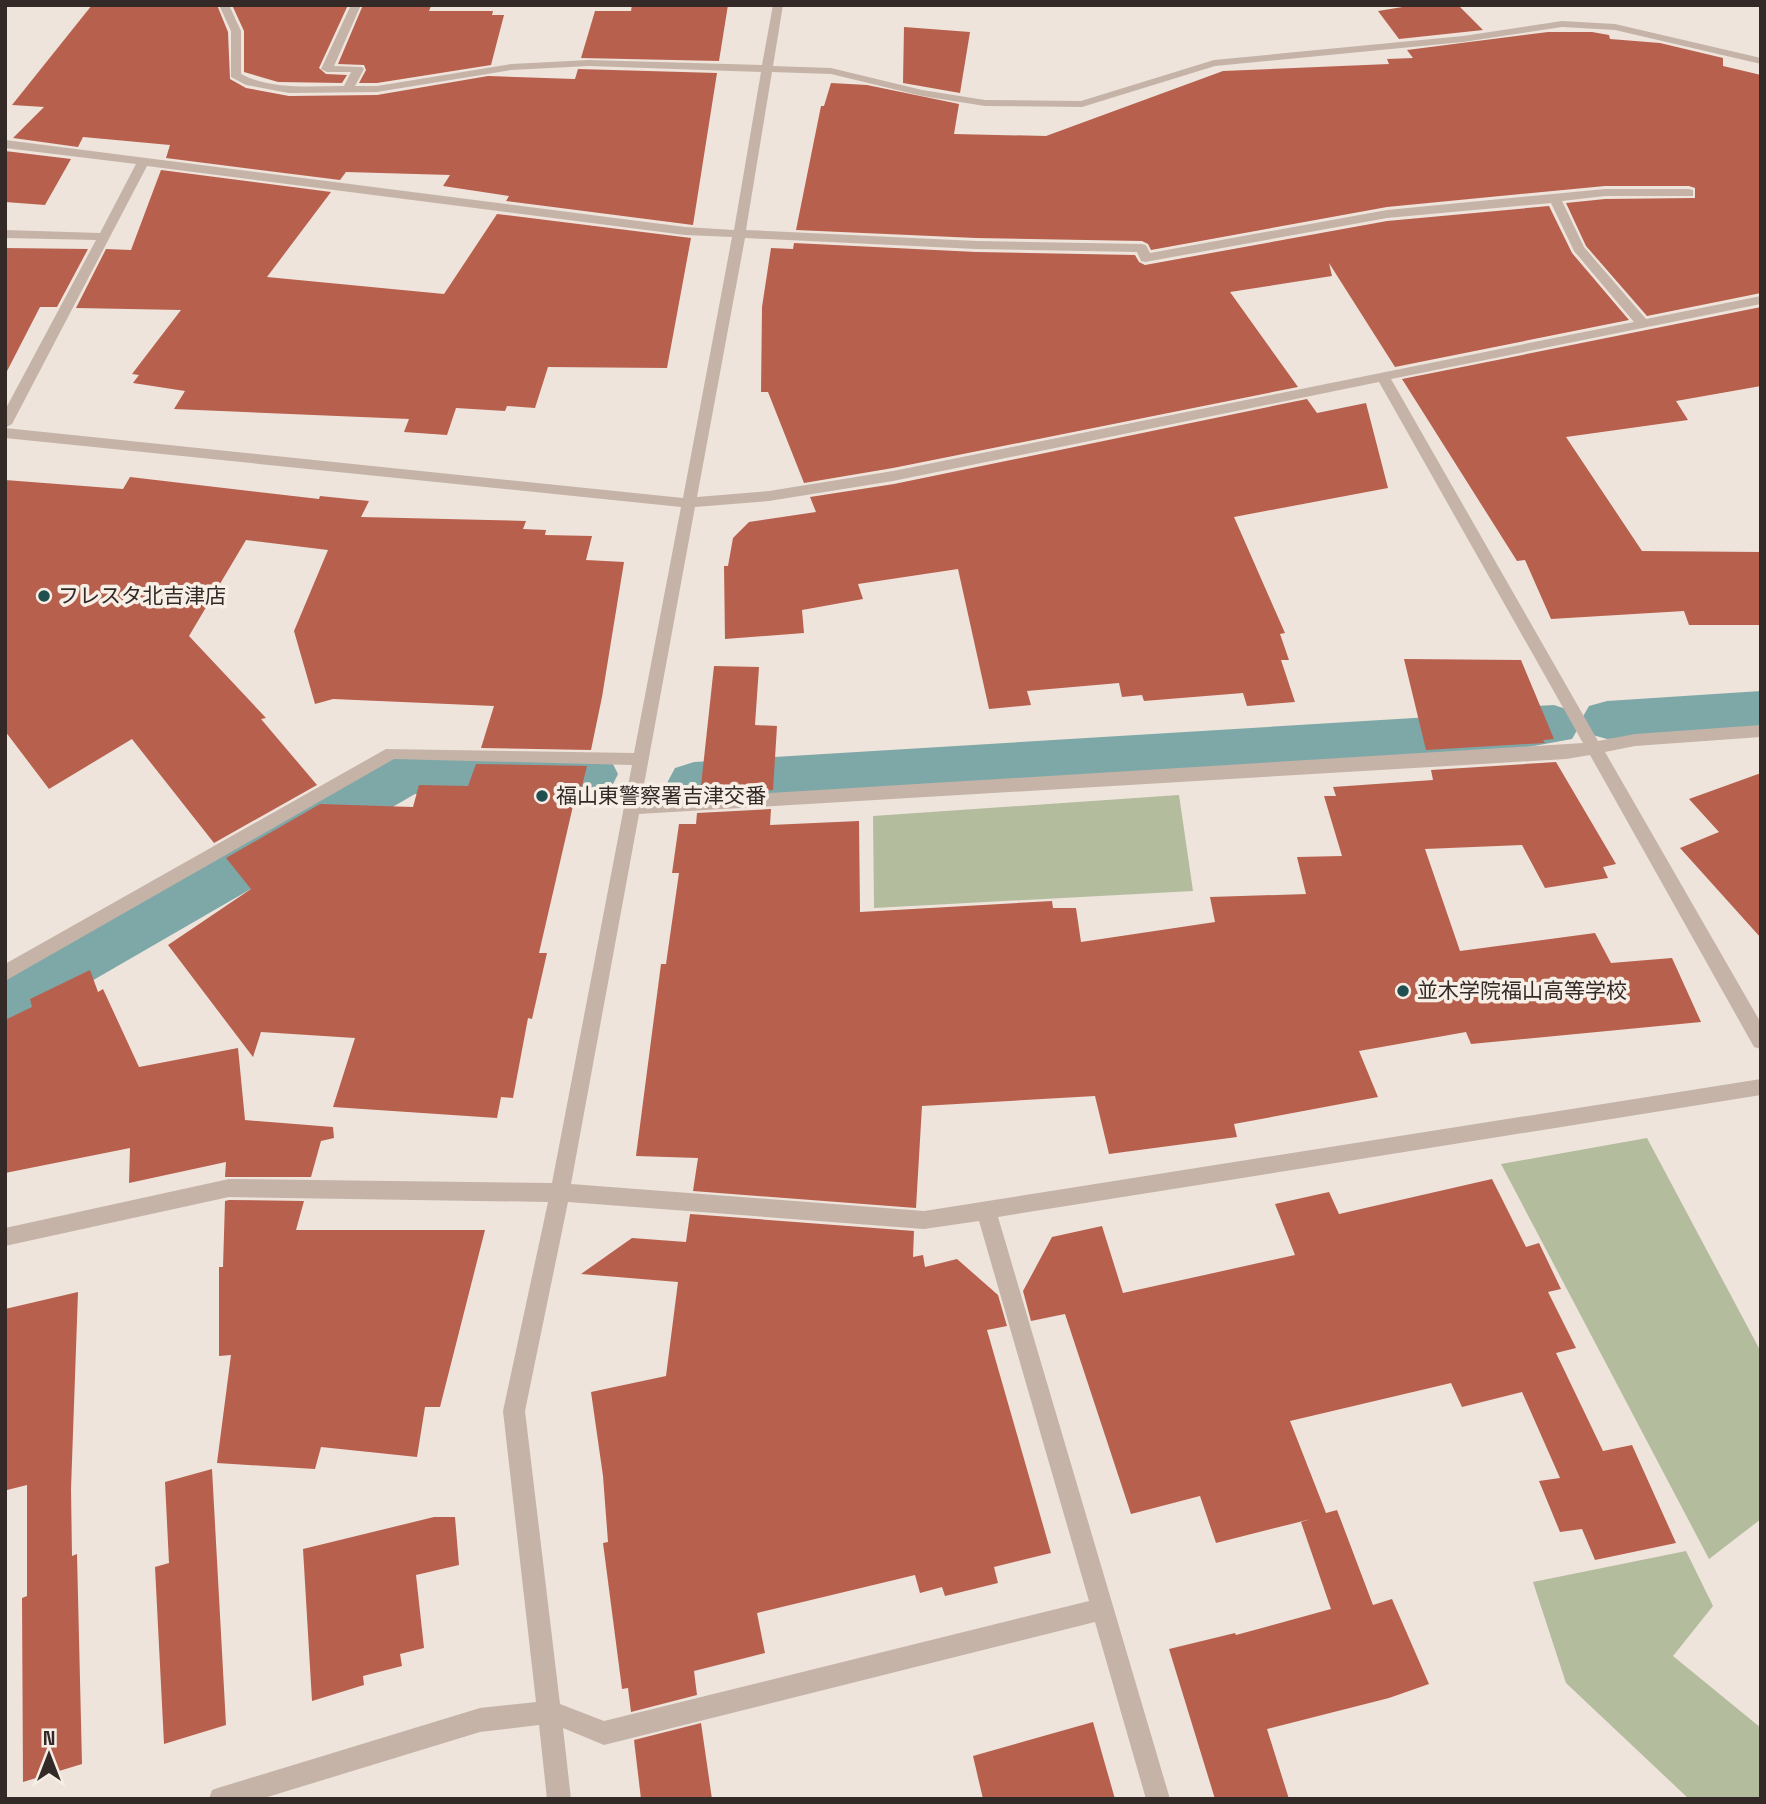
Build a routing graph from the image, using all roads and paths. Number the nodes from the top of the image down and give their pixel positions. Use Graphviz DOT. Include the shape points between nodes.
graph roads {
  1 [pos="224,5"];
  2 [pos="356,5"];
  3 [pos="778,5"];
  4 [pos="1761,61"];
  5 [pos="767,70"];
  6 [pos="348,89"];
  7 [pos="5,144"];
  8 [pos="144,161"];
  9 [pos="1689,193"];
  10 [pos="1555,199"];
  11 [pos="5,234"];
  12 [pos="739,234"];
  13 [pos="104,237"];
  14 [pos="1761,300"];
  15 [pos="1643,324"];
  16 [pos="1383,377"];
  17 [pos="5,424"];
  18 [pos="5,433"];
  19 [pos="688,503"];
  20 [pos="1761,731"];
  21 [pos="1592,749"];
  22 [pos="640,759"];
  23 [pos="630,808"];
  24 [pos="5,973"];
  25 [pos="1761,1041"];
  26 [pos="1761,1087"];
  27 [pos="560,1192"];
  28 [pos="986,1212"];
  29 [pos="5,1237"];
  30 [pos="1102,1609"];
  31 [pos="551,1712"];
  32 [pos="221,1799"];
  33 [pos="559,1799"];
  34 [pos="1158,1799"];
  1 -- 6 [label="street" via="236,31 234,75 250,83 289,90"];
  2 -- 6 [label="street" via="327,69 358,69"];
  3 -- 5 [label="street"];
  4 -- 5 [label="street" via="1615,27 1562,24 1463,39 1214,62 1082,104 985,103 831,71"];
  5 -- 6 [label="street" via="589,63 511,67 377,89"];
  5 -- 12 [label="street"];
  7 -- 8 [label="street"];
  8 -- 12 [label="street" via="685,231"];
  8 -- 13 [label="street"];
  9 -- 10 [label="street" via="1612,191"];
  10 -- 12 [label="street" via="1387,214 1145,258 1142,248"];
  10 -- 15 [label="street" via="1578,248"];
  11 -- 13 [label="street"];
  12 -- 19 [label="street"];
  13 -- 17 [label="street"];
  14 -- 15 [label="street"];
  15 -- 16 [label="street"];
  16 -- 19 [label="street" via="893,476 769,496"];
  16 -- 21 [label="street"];
  18 -- 19 [label="street"];
  19 -- 22 [label="street"];
  20 -- 21 [label="street" via="1635,740"];
  21 -- 23 [label="street"];
  21 -- 25 [label="street"];
  22 -- 23 [label="street"];
  22 -- 24 [label="street" via="392,752"];
  23 -- 27 [label="street"];
  26 -- 28 [label="street"];
  27 -- 28 [label="street" via="924,1220"];
  27 -- 29 [label="street" via="229,1188"];
  27 -- 31 [label="street" via="514,1411"];
  28 -- 30 [label="street"];
  30 -- 31 [label="street" via="604,1733"];
  30 -- 34 [label="street"];
  31 -- 32 [label="street" via="480,1720"];
  31 -- 33 [label="street"];
}
